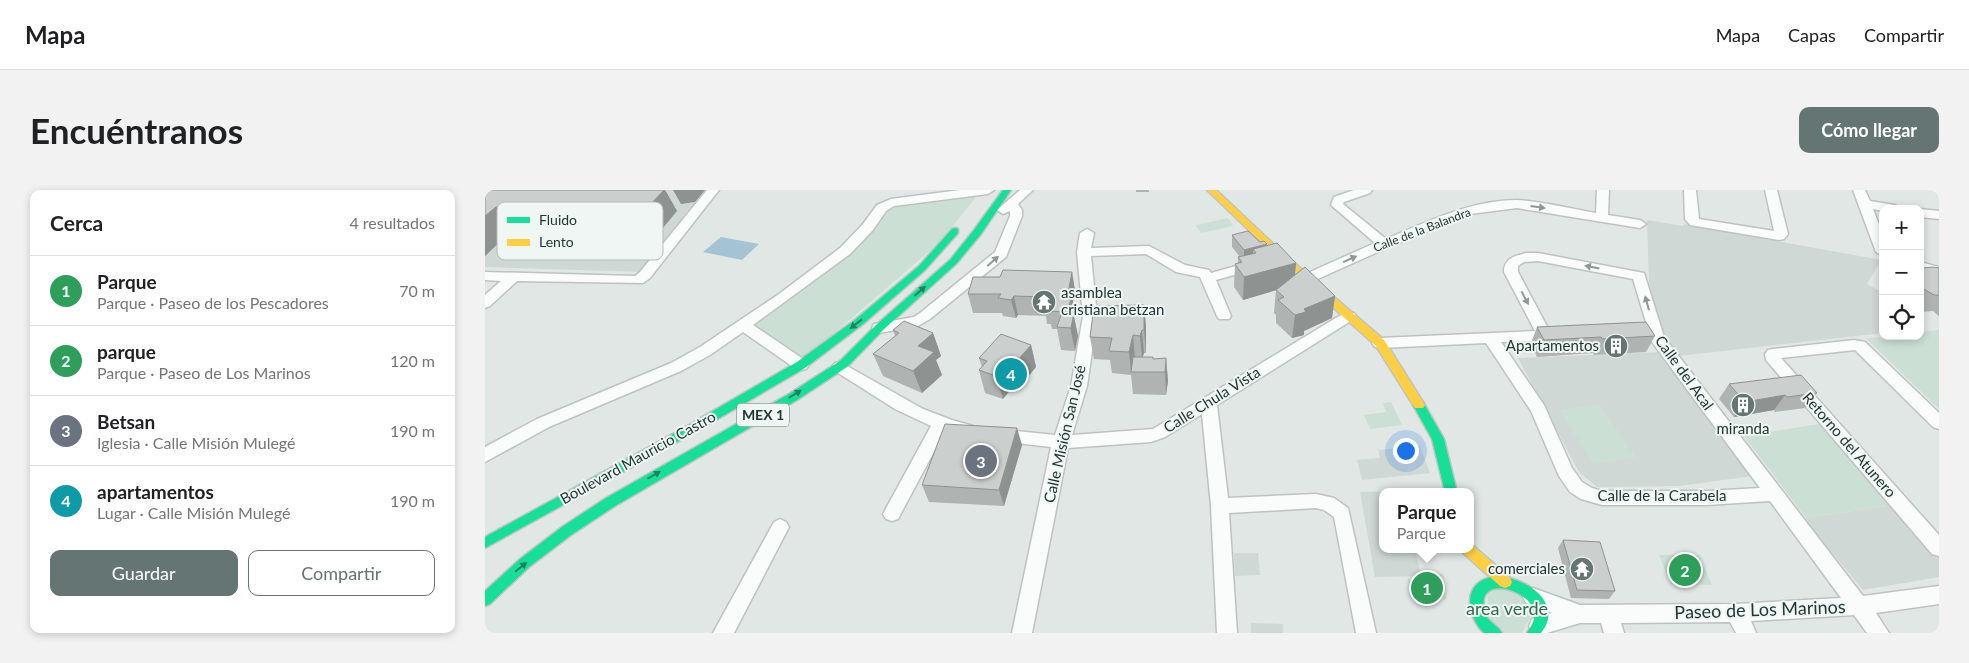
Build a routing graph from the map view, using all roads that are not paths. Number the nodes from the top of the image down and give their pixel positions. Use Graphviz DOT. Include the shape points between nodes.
graph roads {
  1 [pos="713,190"];
  2 [pos="988,190"];
  3 [pos="1027,190"];
  4 [pos="1211,190"];
  5 [pos="1366,190"];
  6 [pos="1518,190"];
  7 [pos="1603,190"];
  8 [pos="1690,190"];
  9 [pos="1771,190"];
  10 [pos="1859,190"];
  11 [pos="927,194"];
  12 [pos="1009,196"];
  13 [pos="1517,204"];
  14 [pos="1864,204"];
  15 [pos="976,206"];
  16 [pos="1879,206"];
  17 [pos="1924,213"];
  18 [pos="1939,215"];
  19 [pos="1602,216"];
  20 [pos="964,220"];
  21 [pos="1640,224"];
  22 [pos="981,227"];
  23 [pos="1087,233"];
  24 [pos="1384,244"];
  25 [pos="1882,250"];
  26 [pos="1084,252"];
  27 [pos="663,253"];
  28 [pos="1282,257"];
  29 [pos="658,260"];
  30 [pos="1924,267"];
  31 [pos="1939,272"];
  32 [pos="485,276"];
  33 [pos="513,277"];
  34 [pos="973,278"];
  35 [pos="1208,278"];
  36 [pos="992,279"];
  37 [pos="1306,279"];
  38 [pos="485,303"];
  39 [pos="1224,316"];
  40 [pos="1349,316"];
  41 [pos="742,325"];
  42 [pos="879,328"];
  43 [pos="1564,335"];
  44 [pos="1545,336"];
  45 [pos="1491,338"];
  46 [pos="1380,342"];
  47 [pos="801,365"];
  48 [pos="840,367"];
  49 [pos="1209,402"];
  50 [pos="1939,423"];
  51 [pos="940,424"];
  52 [pos="1061,442"];
  53 [pos="485,455"];
  54 [pos="1450,488"];
  55 [pos="1774,494"];
  56 [pos="554,504"];
  57 [pos="1220,506"];
  58 [pos="892,514"];
  59 [pos="780,528"];
  60 [pos="485,543"];
  61 [pos="1939,548"];
  62 [pos="497,549"];
  63 [pos="1468,553"];
  64 [pos="1472,553"];
  65 [pos="1505,582"];
  66 [pos="1939,595"];
  67 [pos="1476,596"];
  68 [pos="1533,598"];
  69 [pos="485,600"];
  70 [pos="1859,606"];
  71 [pos="1737,613"];
  72 [pos="1580,614"];
  73 [pos="1608,614"];
  74 [pos="1479,618"];
  75 [pos="1536,630"];
  76 [pos="723,633"];
  77 [pos="1022,633"];
  78 [pos="1227,633"];
  79 [pos="1366,633"];
  80 [pos="1482,633"];
  81 [pos="1495,633"];
  82 [pos="1614,633"];
  83 [pos="1746,633"];
  84 [pos="1879,633"];
  1 -- 27 [label="street"];
  2 -- 11 [label="street"];
  2 -- 15 [label="main road"];
  3 -- 12 [label="street"];
  4 -- 28 [label="main road"];
  5 -- 24 [label="street" via="1339,200 1337,206"];
  6 -- 13 [label="street"];
  7 -- 19 [label="street"];
  8 -- 9 [label="street" via="1691,219 1695,222 1779,236"];
  10 -- 14 [label="street"];
  11 -- 41 [label="street" via="881,208 845,251"];
  12 -- 22 [label="street"];
  34 -- 12 [label="street, one-way" via="1004,250 1017,216"];
  13 -- 19 [label="street, Calle de la Balandra, one-way"];
  13 -- 24 [label="street, Calle de la Balandra" via="1467,212"];
  14 -- 16 [label="street"];
  14 -- 25 [label="street"];
  17 -- 18 [label="street"];
  19 -- 21 [label="street, Calle de la Balandra"];
  20 -- 47 [label="main road, Boulevard Mauricio Castro / MEX 1, one-way" via="922,268 859,322"];
  42 -- 22 [label="main road, Boulevard Mauricio Castro / MEX 1, one-way" via="945,270"];
  23 -- 26 [label="street, Calle Misión San José"];
  37 -- 24 [label="street, Calle de la Balandra, one-way"];
  26 -- 35 [label="street" via="1149,250 1181,269 1204,273"];
  26 -- 52 [label="street, Calle Misión San José" via="1082,285 1090,316 1079,386"];
  28 -- 35 [label="street"];
  28 -- 37 [label="main road"];
  29 -- 33 [label="street" via="638,280"];
  30 -- 31 [label="street"];
  32 -- 33 [label="street"];
  33 -- 38 [label="street"];
  34 -- 36 [label="street"];
  34 -- 42 [label="street" via="918,321"];
  35 -- 39 [label="street"];
  37 -- 40 [label="main road"];
  40 -- 46 [label="main road"];
  40 -- 49 [label="street, Calle Chula Vista"];
  41 -- 47 [label="street"];
  41 -- 53 [label="street" via="676,367 543,423"];
  42 -- 48 [label="main road, Boulevard Mauricio Castro / MEX 1"];
  43 -- 44 [label="street"];
  44 -- 45 [label="street"];
  55 -- 44 [label="street, Calle del Acal, one-way" via="1649,331 1639,276 1537,257 1515,260 1510,268"];
  45 -- 46 [label="street"];
  45 -- 55 [label="street, Calle de la Carabela" via="1538,409 1565,471 1576,487 1587,494 1602,498"];
  46 -- 54 [label="main road" via="1429,421 1438,440"];
  47 -- 56 [label="main road, Boulevard Mauricio Castro / MEX 1"];
  48 -- 51 [label="street, Calle Chula Vista"];
  69 -- 48 [label="main road, Boulevard Mauricio Castro / MEX 1, one-way" via="569,527 657,473 730,435"];
  49 -- 52 [label="street, Calle Chula Vista" via="1151,436"];
  49 -- 57 [label="street"];
  50 -- 61 [label="street, Retorno del Atunero" via="1860,346 1854,344 1773,354 1774,360"];
  51 -- 52 [label="street, Calle Chula Vista" via="975,432"];
  51 -- 58 [label="street"];
  52 -- 77 [label="street, Calle Misión San José"];
  55 -- 70 [label="street, Calle del Acal"];
  56 -- 60 [label="main road, Boulevard Mauricio Castro / MEX 1"];
  56 -- 62 [label="main road"];
  57 -- 78 [label="street"];
  57 -- 79 [label="street" via="1316,500 1336,507 1342,513"];
  59 -- 76 [label="street"];
  63 -- 67 [label="main road"];
  64 -- 65 [label="main road"];
  65 -- 67 [label="main road" via="1490,583"];
  65 -- 68 [label="main road" via="1525,590"];
  66 -- 70 [label="street, Paseo de Los Marinos"];
  67 -- 74 [label="main road"];
  68 -- 72 [label="street, Paseo de Los Marinos"];
  68 -- 75 [label="main road" via="1541,616"];
  70 -- 71 [label="street, Paseo de Los Marinos"];
  70 -- 84 [label="street, Calle del Acal"];
  71 -- 73 [label="street, Paseo de Los Marinos"];
  71 -- 83 [label="street"];
  72 -- 73 [label="street, Paseo de Los Marinos"];
  72 -- 75 [label="street, Paseo de Los Marinos"];
  73 -- 82 [label="street"];
  74 -- 80 [label="main road"];
  74 -- 81 [label="main road"];
}
